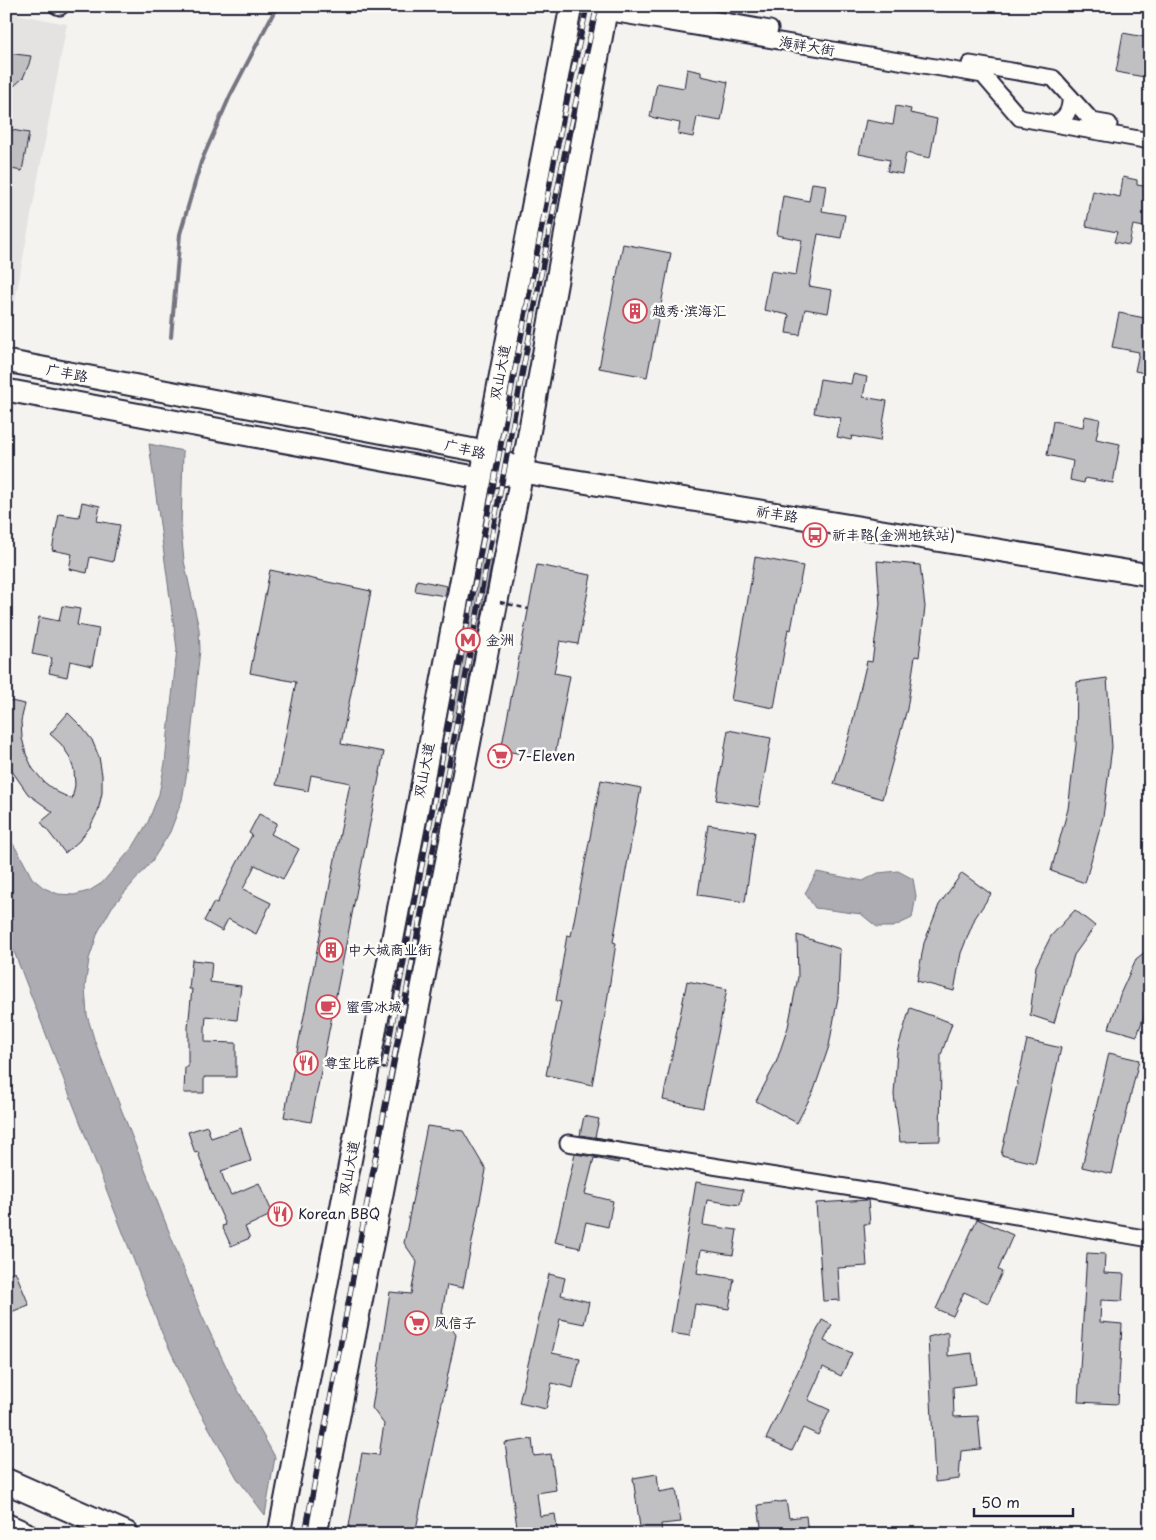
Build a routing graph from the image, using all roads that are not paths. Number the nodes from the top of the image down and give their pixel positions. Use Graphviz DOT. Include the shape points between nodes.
graph roads {
  1 [pos="571,6"];
  2 [pos="640,6"];
  3 [pos="606,9"];
  4 [pos="1016,72"];
  5 [pos="1000,95"];
  6 [pos="1070,97"];
  7 [pos="1054,124"];
  8 [pos="1150,131"];
  9 [pos="1150,141"];
  10 [pos="6,361"];
  11 [pos="6,390"];
  12 [pos="485,452"];
  13 [pos="522,472"];
  14 [pos="480,478"];
  15 [pos="1150,575"];
  16 [pos="568,1143"];
  17 [pos="1150,1239"];
  18 [pos="6,1481"];
  19 [pos="6,1526"];
  20 [pos="24,1534"];
  21 [pos="126,1534"];
  22 [pos="279,1534"];
  23 [pos="316,1534"];
  1 -- 12 [label="street, 双山大道"];
  2 -- 4 [label="street, 海祥大街"];
  3 -- 5 [label="street, 海祥大街" via="983,75"];
  3 -- 13 [label="street"];
  4 -- 5 [label="street" via="1002,81"];
  4 -- 6 [label="street, 海祥大街" via="1053,78"];
  5 -- 7 [label="street, 海祥大街" via="1020,118"];
  6 -- 7 [label="street" via="1067,114"];
  6 -- 8 [label="street, 海祥大街" via="1092,121"];
  7 -- 9 [label="street, 海祥大街"];
  10 -- 12 [label="street, 广丰路"];
  11 -- 14 [label="street, 广丰路"];
  12 -- 13 [label="street, 广丰路"];
  12 -- 14 [label="street, 双山大道"];
  13 -- 14 [label="street, 广丰路"];
  13 -- 15 [label="street, 祈丰路"];
  13 -- 23 [label="street"];
  14 -- 22 [label="street, 双山大道"];
  16 -- 17 [label="street"];
  18 -- 21 [label="main road"];
  19 -- 20 [label="main road"];
}
